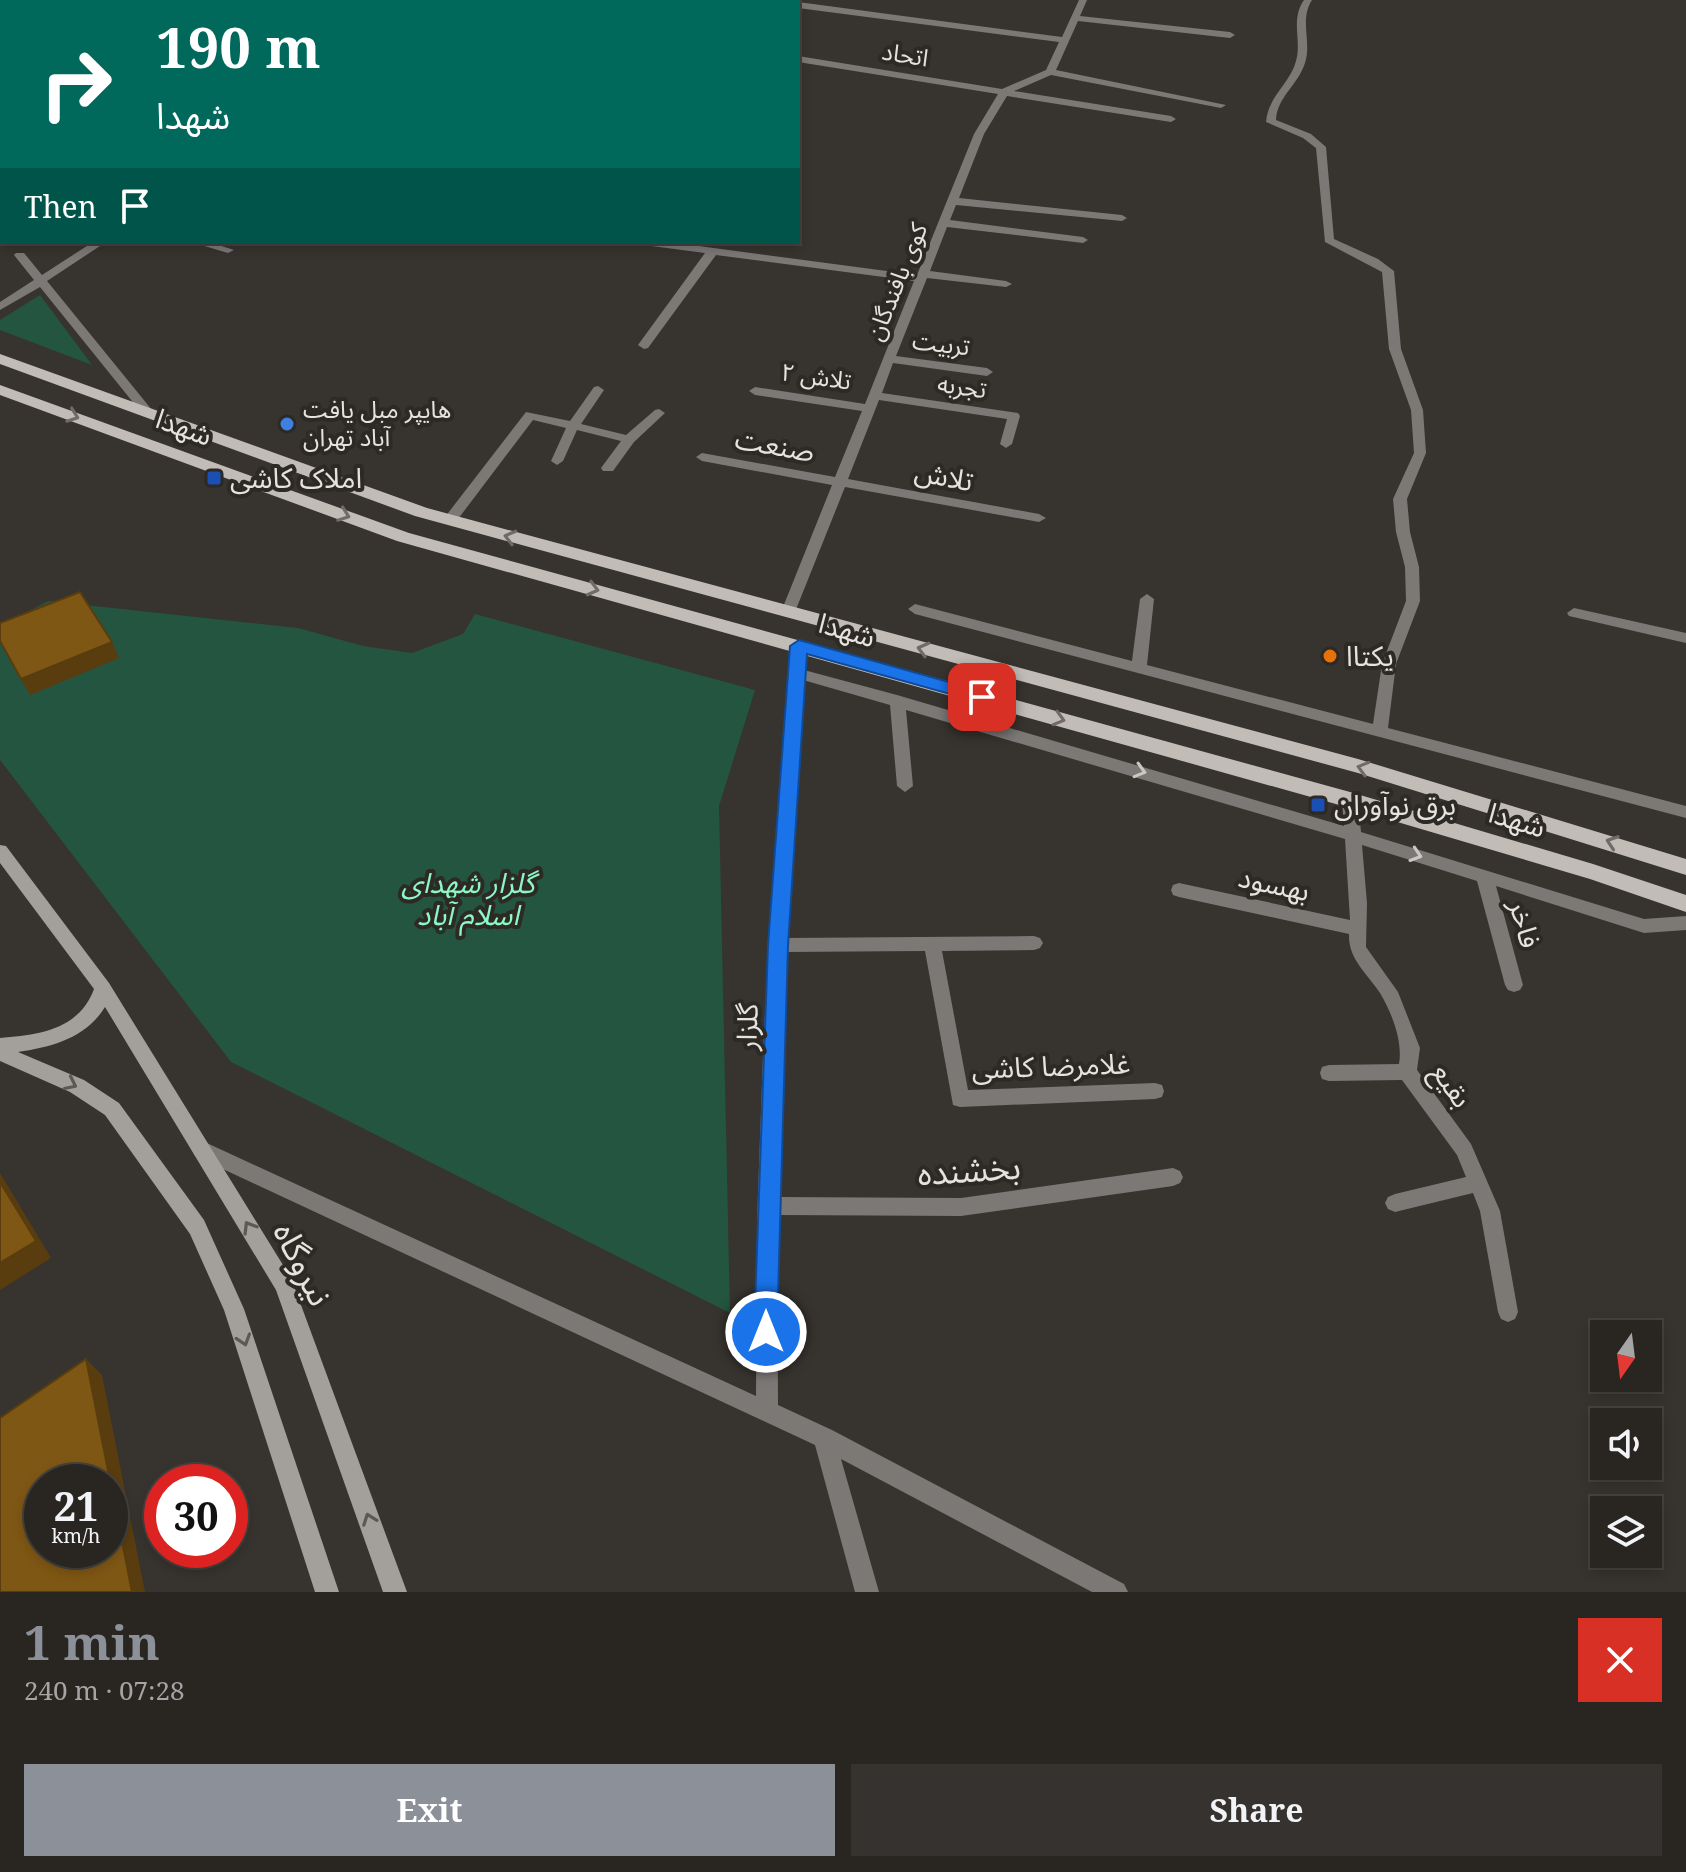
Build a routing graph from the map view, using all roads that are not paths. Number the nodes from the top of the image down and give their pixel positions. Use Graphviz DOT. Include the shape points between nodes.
graph roads {
  1 [pos="1083,0"];
  2 [pos="1308,0"];
  3 [pos="800,5"];
  4 [pos="1077,18"];
  5 [pos="1230,35"];
  6 [pos="1066,40"];
  7 [pos="800,59"];
  8 [pos="1050,72"];
  9 [pos="1005,91"];
  10 [pos="1221,105"];
  11 [pos="1171,119"];
  12 [pos="952,201"];
  13 [pos="1122,218"];
  14 [pos="944,223"];
  15 [pos="1083,240"];
  16 [pos="98,244"];
  17 [pos="204,244"];
  18 [pos="658,244"];
  19 [pos="228,250"];
  20 [pos="712,252"];
  21 [pos="20,255"];
  22 [pos="922,276"];
  23 [pos="43,281"];
  24 [pos="1006,284"];
  25 [pos="0,307"];
  26 [pos="644,345"];
  27 [pos="0,359"];
  28 [pos="889,359"];
  29 [pos="28,369"];
  30 [pos="987,372"];
  31 [pos="0,390"];
  32 [pos="598,390"];
  33 [pos="755,391"];
  34 [pos="872,402"];
  35 [pos="148,413"];
  36 [pos="659,413"];
  37 [pos="573,426"];
  38 [pos="629,439"];
  39 [pos="1006,444"];
  40 [pos="702,457"];
  41 [pos="557,461"];
  42 [pos="608,468"];
  43 [pos="840,481"];
  44 [pos="1039,518"];
  45 [pos="450,520"];
  46 [pos="1147,599"];
  47 [pos="915,609"];
  48 [pos="788,612"];
  49 [pos="1574,613"];
  50 [pos="1686,638"];
  51 [pos="799,646"];
  52 [pos="1139,668"];
  53 [pos="796,673"];
  54 [pos="897,700"];
  55 [pos="1380,732"];
  56 [pos="905,786"];
  57 [pos="1350,800"];
  58 [pos="1686,811"];
  59 [pos="1355,836"];
  60 [pos="0,851"];
  61 [pos="1686,867"];
  62 [pos="1485,878"];
  63 [pos="1179,890"];
  64 [pos="1686,904"];
  65 [pos="1683,925"];
  66 [pos="1358,929"];
  67 [pos="932,943"];
  68 [pos="1034,943"];
  69 [pos="778,945"];
  70 [pos="1514,985"];
  71 [pos="103,988"];
  72 [pos="0,1046"];
  73 [pos="0,1053"];
  74 [pos="1407,1072"];
  75 [pos="1329,1073"];
  76 [pos="1155,1091"];
  77 [pos="202,1150"];
  78 [pos="1173,1177"];
  79 [pos="1478,1183"];
  80 [pos="1395,1203"];
  81 [pos="769,1206"];
  82 [pos="1508,1312"];
  83 [pos="767,1411"];
  84 [pos="824,1438"];
  85 [pos="327,1592"];
  86 [pos="395,1592"];
  87 [pos="867,1592"];
  88 [pos="1116,1592"];
  1 -- 4 [label="street"];
  2 -- 55 [label="street" via="1300,24 1301,63 1270,112 1271,122 1321,147 1329,240 1388,271 1395,349 1417,410 1420,453 1400,499 1413,601 1389,664"];
  3 -- 6 [label="street"];
  4 -- 5 [label="street"];
  4 -- 6 [label="street"];
  6 -- 8 [label="street"];
  7 -- 9 [label="street, اتحاد"];
  8 -- 9 [label="street"];
  8 -- 10 [label="street"];
  9 -- 11 [label="street, اتحاد"];
  9 -- 12 [label="street, کوی بافندگان" via="979,134"];
  12 -- 13 [label="street"];
  12 -- 14 [label="street, کوی بافندگان"];
  14 -- 15 [label="street"];
  14 -- 22 [label="street, کوی بافندگان"];
  16 -- 23 [label="street"];
  17 -- 19 [label="street"];
  18 -- 20 [label="street"];
  20 -- 22 [label="street"];
  20 -- 26 [label="street"];
  21 -- 23 [label="street"];
  22 -- 24 [label="street"];
  22 -- 28 [label="street, کوی بافندگان"];
  23 -- 25 [label="street"];
  23 -- 35 [label="street"];
  27 -- 29 [label="main road, شهدا"];
  28 -- 30 [label="street, تربیت"];
  28 -- 34 [label="street, کوی بافندگان"];
  29 -- 31 [label="main road"];
  29 -- 35 [label="main road, شهدا"];
  31 -- 51 [label="main road, شهدا, one-way" via="403,537"];
  32 -- 37 [label="street"];
  33 -- 34 [label="street, تلاش ۲"];
  34 -- 39 [label="street, تجربه" via="1014,416"];
  34 -- 43 [label="street, کوی بافندگان"];
  35 -- 45 [label="main road, شهدا"];
  36 -- 38 [label="street"];
  37 -- 38 [label="street"];
  37 -- 41 [label="street"];
  37 -- 45 [label="street" via="530,415"];
  38 -- 42 [label="street"];
  40 -- 43 [label="street, صنعت"];
  43 -- 44 [label="street, تلاش"];
  43 -- 48 [label="street, کوی بافندگان"];
  48 -- 45 [label="main road, شهدا, one-way"];
  46 -- 52 [label="street"];
  47 -- 52 [label="street"];
  61 -- 48 [label="main road, شهدا, one-way" via="1358,766"];
  49 -- 50 [label="street"];
  51 -- 53 [label="street, گلزار"];
  51 -- 57 [label="main road, شهدا, one-way"];
  52 -- 55 [label="street"];
  53 -- 54 [label="street"];
  53 -- 69 [label="street, گلزار"];
  54 -- 56 [label="street"];
  54 -- 59 [label="street, one-way"];
  55 -- 58 [label="street"];
  57 -- 59 [label="street, بقیع"];
  57 -- 64 [label="main road, شهدا"];
  59 -- 62 [label="street, one-way"];
  59 -- 66 [label="street, بقیع"];
  60 -- 71 [label="main road, نیروگاه"];
  62 -- 65 [label="street" via="1644,926"];
  62 -- 70 [label="street, فاخر"];
  63 -- 66 [label="street, بهسود"];
  66 -- 74 [label="street, بقیع" via="1357,948 1389,992 1411,1048"];
  67 -- 68 [label="street"];
  67 -- 69 [label="street"];
  67 -- 76 [label="street, غلامرضا کاشی" via="960,1099"];
  69 -- 81 [label="street, گلزار"];
  71 -- 72 [label="main road" via="100,1006 62,1035"];
  71 -- 77 [label="main road, نیروگاه"];
  73 -- 85 [label="main road, one-way" via="77,1086 112,1109 197,1227 234,1309"];
  74 -- 75 [label="street"];
  74 -- 79 [label="street, بقیع" via="1464,1150"];
  77 -- 83 [label="street"];
  86 -- 77 [label="main road, نیروگاه, one-way" via="284,1285"];
  78 -- 81 [label="street, بخشنده" via="961,1207"];
  79 -- 80 [label="street"];
  79 -- 82 [label="street, بقیع" via="1490,1211"];
  81 -- 83 [label="street, گلزار"];
  83 -- 84 [label="street"];
  84 -- 87 [label="street"];
  84 -- 88 [label="street"];
}
